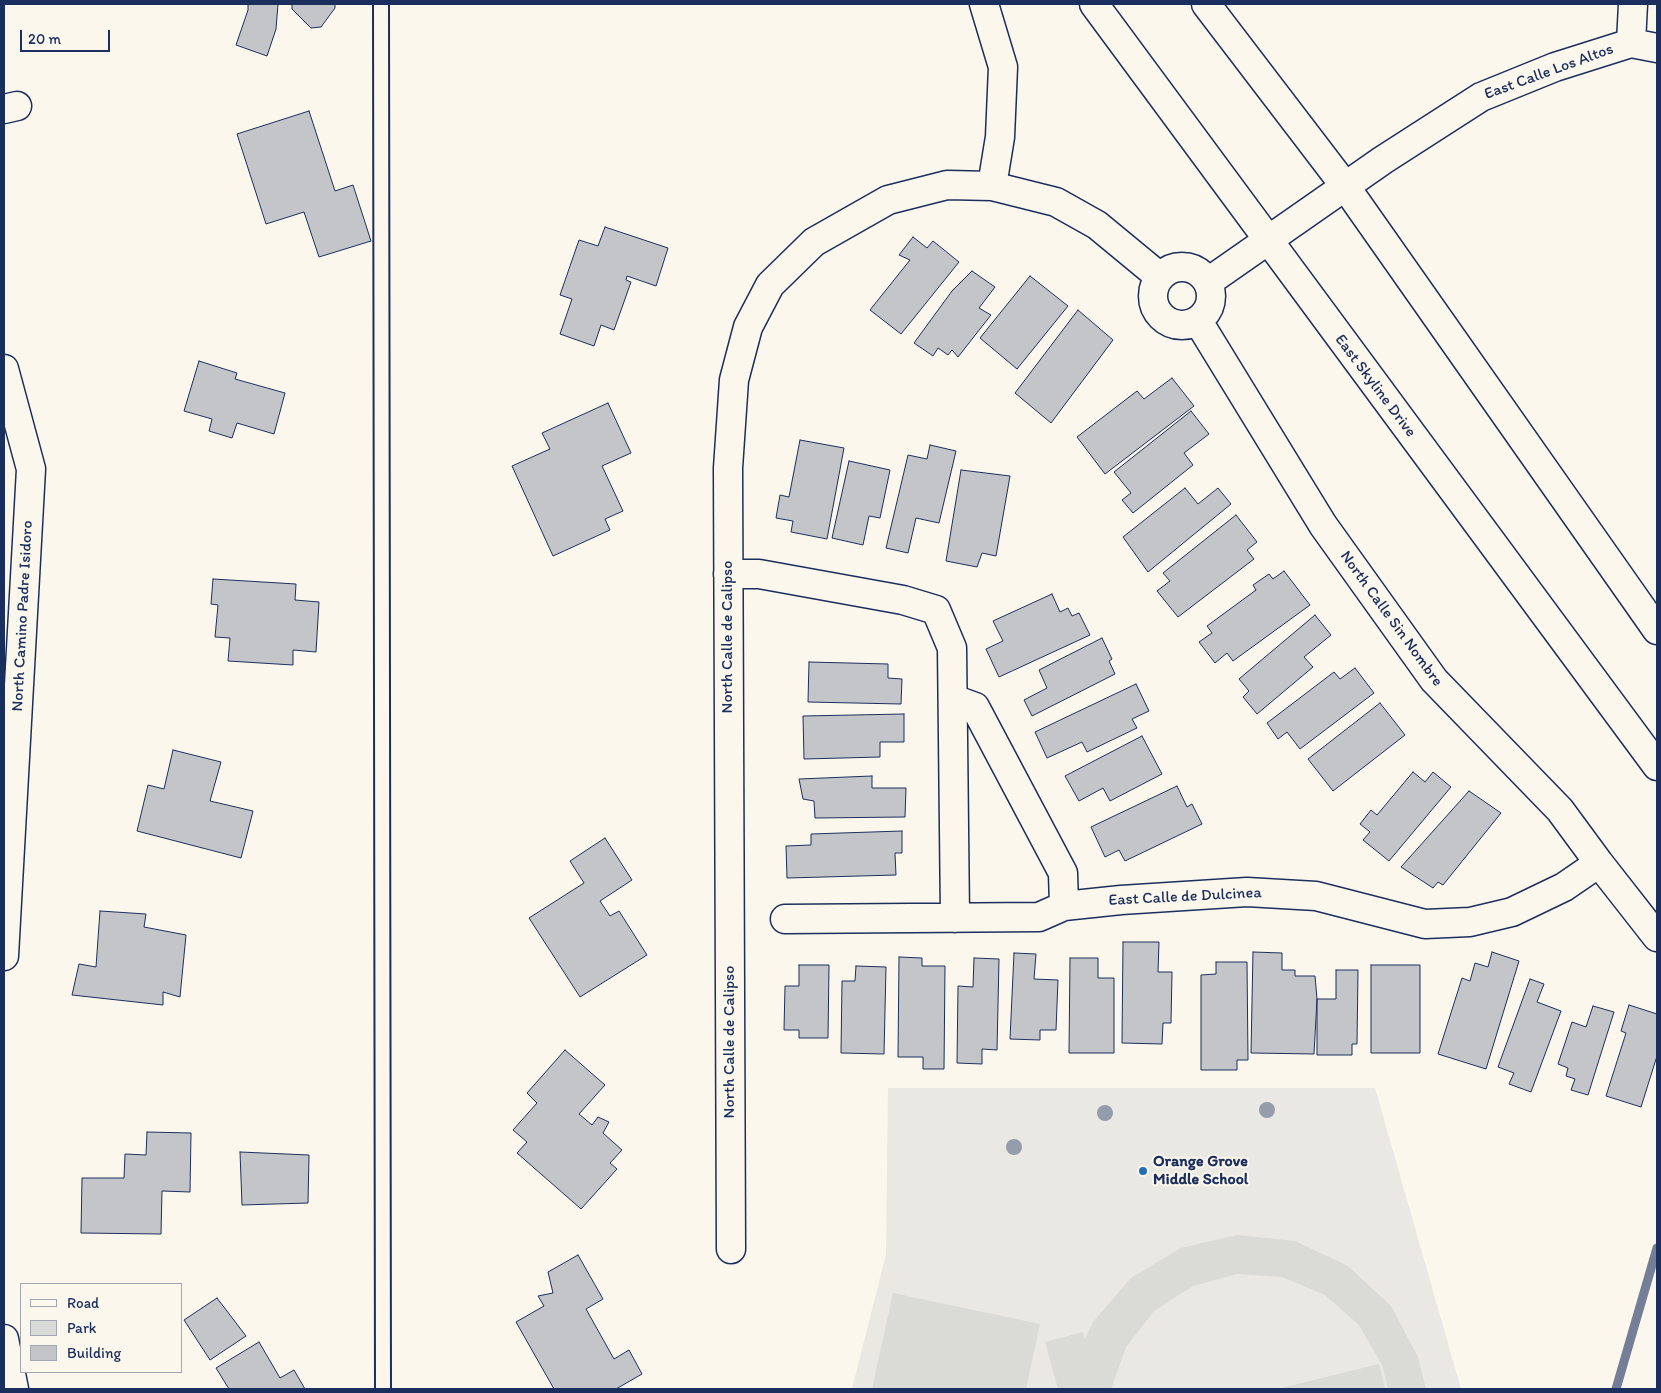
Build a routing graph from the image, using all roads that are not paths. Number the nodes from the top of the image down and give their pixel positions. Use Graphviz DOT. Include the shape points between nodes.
graph roads {
  1 [pos="381,4"];
  2 [pos="984,4"];
  3 [pos="1094,4"];
  4 [pos="1206,4"];
  5 [pos="1633,4"];
  6 [pos="1630,43"];
  7 [pos="1657,48"];
  8 [pos="992,186"];
  9 [pos="1345,186"];
  10 [pos="1268,240"];
  11 [pos="1160,277"];
  12 [pos="1208,282"];
  13 [pos="1198,321"];
  14 [pos="4,369"];
  15 [pos="728,574"];
  16 [pos="1657,630"];
  17 [pos="953,699"];
  18 [pos="10,734"];
  19 [pos="1657,766"];
  20 [pos="1599,863"];
  21 [pos="1064,906"];
  22 [pos="955,918"];
  23 [pos="784,919"];
  24 [pos="1657,937"];
  25 [pos="4,956"];
  26 [pos="731,1249"];
  27 [pos="4,1339"];
  28 [pos="14,1389"];
  29 [pos="383,1389"];
  1 -- 29 [label="lane"];
  2 -- 8 [label="street" via="1003,67 1000,137"];
  3 -- 10 [label="street, East Skyline Drive"];
  4 -- 9 [label="street"];
  5 -- 6 [label="street"];
  6 -- 7 [label="street, East Calle Los Altos"];
  6 -- 9 [label="street, East Calle Los Altos" via="1555,67 1481,96"];
  8 -- 11 [label="street" via="1056,202 1097,225"];
  8 -- 15 [label="street, North Calle de Calipso" via="946,185 888,200 814,242 770,285 748,327 734,380 728,468"];
  9 -- 10 [label="street, East Calle Los Altos"];
  9 -- 16 [label="street"];
  10 -- 12 [label="street, East Calle Los Altos"];
  10 -- 19 [label="street, East Skyline Drive"];
  11 -- 12 [label="street" via="1167,271 1185,267 1195,270"];
  11 -- 13 [label="street" via="1153,294 1157,312 1163,319 1180,326"];
  12 -- 13 [label="street" via="1212,300"];
  13 -- 20 [label="street, North Calle Sin Nombre" via="1323,525 1434,680 1560,810"];
  14 -- 18 [label="street, North Camino Padre Isidoro" via="30,469"];
  15 -- 17 [label="street" via="759,574 903,600 936,610 952,648"];
  15 -- 26 [label="street, North Calle de Calipso"];
  17 -- 21 [label="street" via="974,707 1063,873"];
  17 -- 22 [label="street"];
  18 -- 25 [label="street, North Camino Padre Isidoro"];
  20 -- 21 [label="street, East Calle de Dulcinea" via="1564,887 1512,912 1470,922 1425,924 1316,896 1247,892"];
  20 -- 24 [label="street, North Calle Sin Nombre"];
  21 -- 22 [label="street, East Calle de Dulcinea" via="1039,917"];
  22 -- 23 [label="street, East Calle de Dulcinea"];
  27 -- 28 [label="street"];
}
